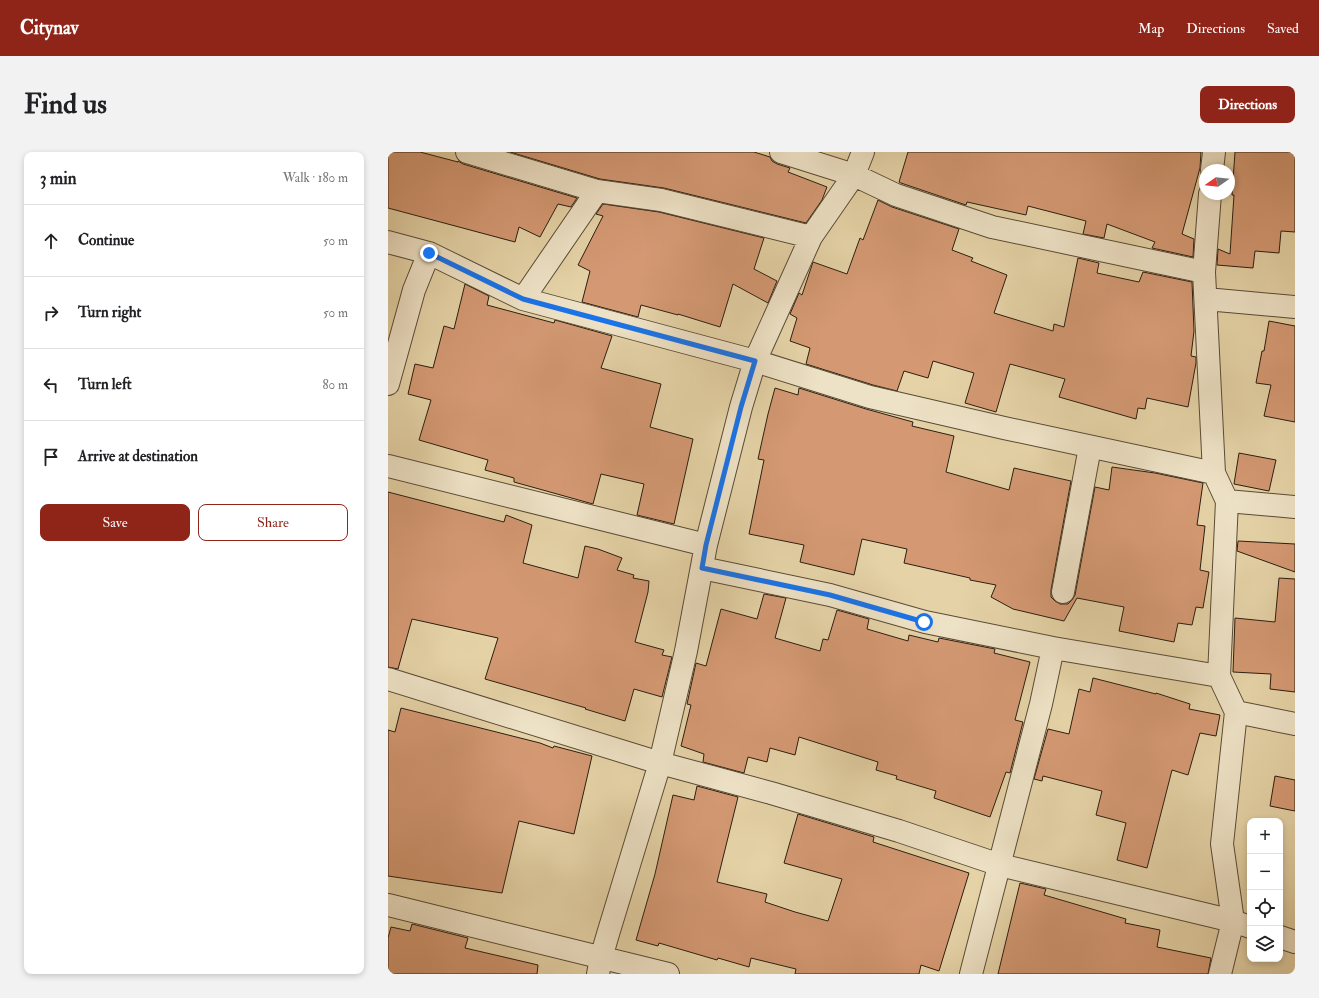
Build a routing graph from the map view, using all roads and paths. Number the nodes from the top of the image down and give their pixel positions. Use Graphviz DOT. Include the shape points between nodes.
graph roads {
  1 [pos="467,152"];
  2 [pos="781,152"];
  3 [pos="863,152"];
  4 [pos="1214,152"];
  5 [pos="1213,164"];
  6 [pos="854,175"];
  7 [pos="597,191"];
  8 [pos="1210,200"];
  9 [pos="811,237"];
  10 [pos="388,242"];
  11 [pos="429,253"];
  12 [pos="1204,272"];
  13 [pos="523,299"];
  14 [pos="1206,299"];
  15 [pos="1295,307"];
  16 [pos="755,361"];
  17 [pos="388,384"];
  18 [pos="1090,447"];
  19 [pos="388,466"];
  20 [pos="1214,473"];
  21 [pos="1227,501"];
  22 [pos="1295,507"];
  23 [pos="706,545"];
  24 [pos="702,568"];
  25 [pos="1063,592"];
  26 [pos="1053,648"];
  27 [pos="1219,676"];
  28 [pos="388,679"];
  29 [pos="1236,712"];
  30 [pos="1295,724"];
  31 [pos="660,763"];
  32 [pos="1000,865"];
  33 [pos="388,905"];
  34 [pos="1242,924"];
  35 [pos="1283,938"];
  36 [pos="1295,942"];
  37 [pos="600,966"];
  38 [pos="668,974"];
  39 [pos="971,974"];
  40 [pos="1220,974"];
  1 -- 7 [label="street"];
  2 -- 6 [label="street"];
  3 -- 6 [label="street"];
  4 -- 5 [label="street"];
  6 -- 9 [label="street"];
  6 -- 12 [label="street" via="896,195 992,227"];
  7 -- 9 [label="street" via="660,200"];
  7 -- 13 [label="street"];
  8 -- 12 [label="street"];
  9 -- 16 [label="street"];
  10 -- 11 [label="street"];
  11 -- 13 [label="street"];
  11 -- 17 [label="street" via="414,290"];
  12 -- 14 [label="street"];
  13 -- 16 [label="street"];
  14 -- 15 [label="street"];
  14 -- 20 [label="street"];
  16 -- 18 [label="street" via="870,397"];
  16 -- 23 [label="street"];
  18 -- 20 [label="street"];
  18 -- 25 [label="street"];
  19 -- 23 [label="street"];
  20 -- 21 [label="street"];
  21 -- 22 [label="street"];
  21 -- 27 [label="street"];
  23 -- 24 [label="street"];
  24 -- 26 [label="street" via="830,595 924,622"];
  24 -- 31 [label="street"];
  26 -- 27 [label="street"];
  26 -- 32 [label="street"];
  27 -- 29 [label="street"];
  28 -- 31 [label="street"];
  29 -- 30 [label="street"];
  29 -- 34 [label="street" via="1222,844"];
  31 -- 32 [label="street" via="786,797"];
  31 -- 37 [label="street"];
  32 -- 34 [label="street"];
  32 -- 39 [label="street"];
  33 -- 37 [label="street"];
  34 -- 40 [label="street"];
  35 -- 36 [label="street"];
  37 -- 38 [label="street"];
}
